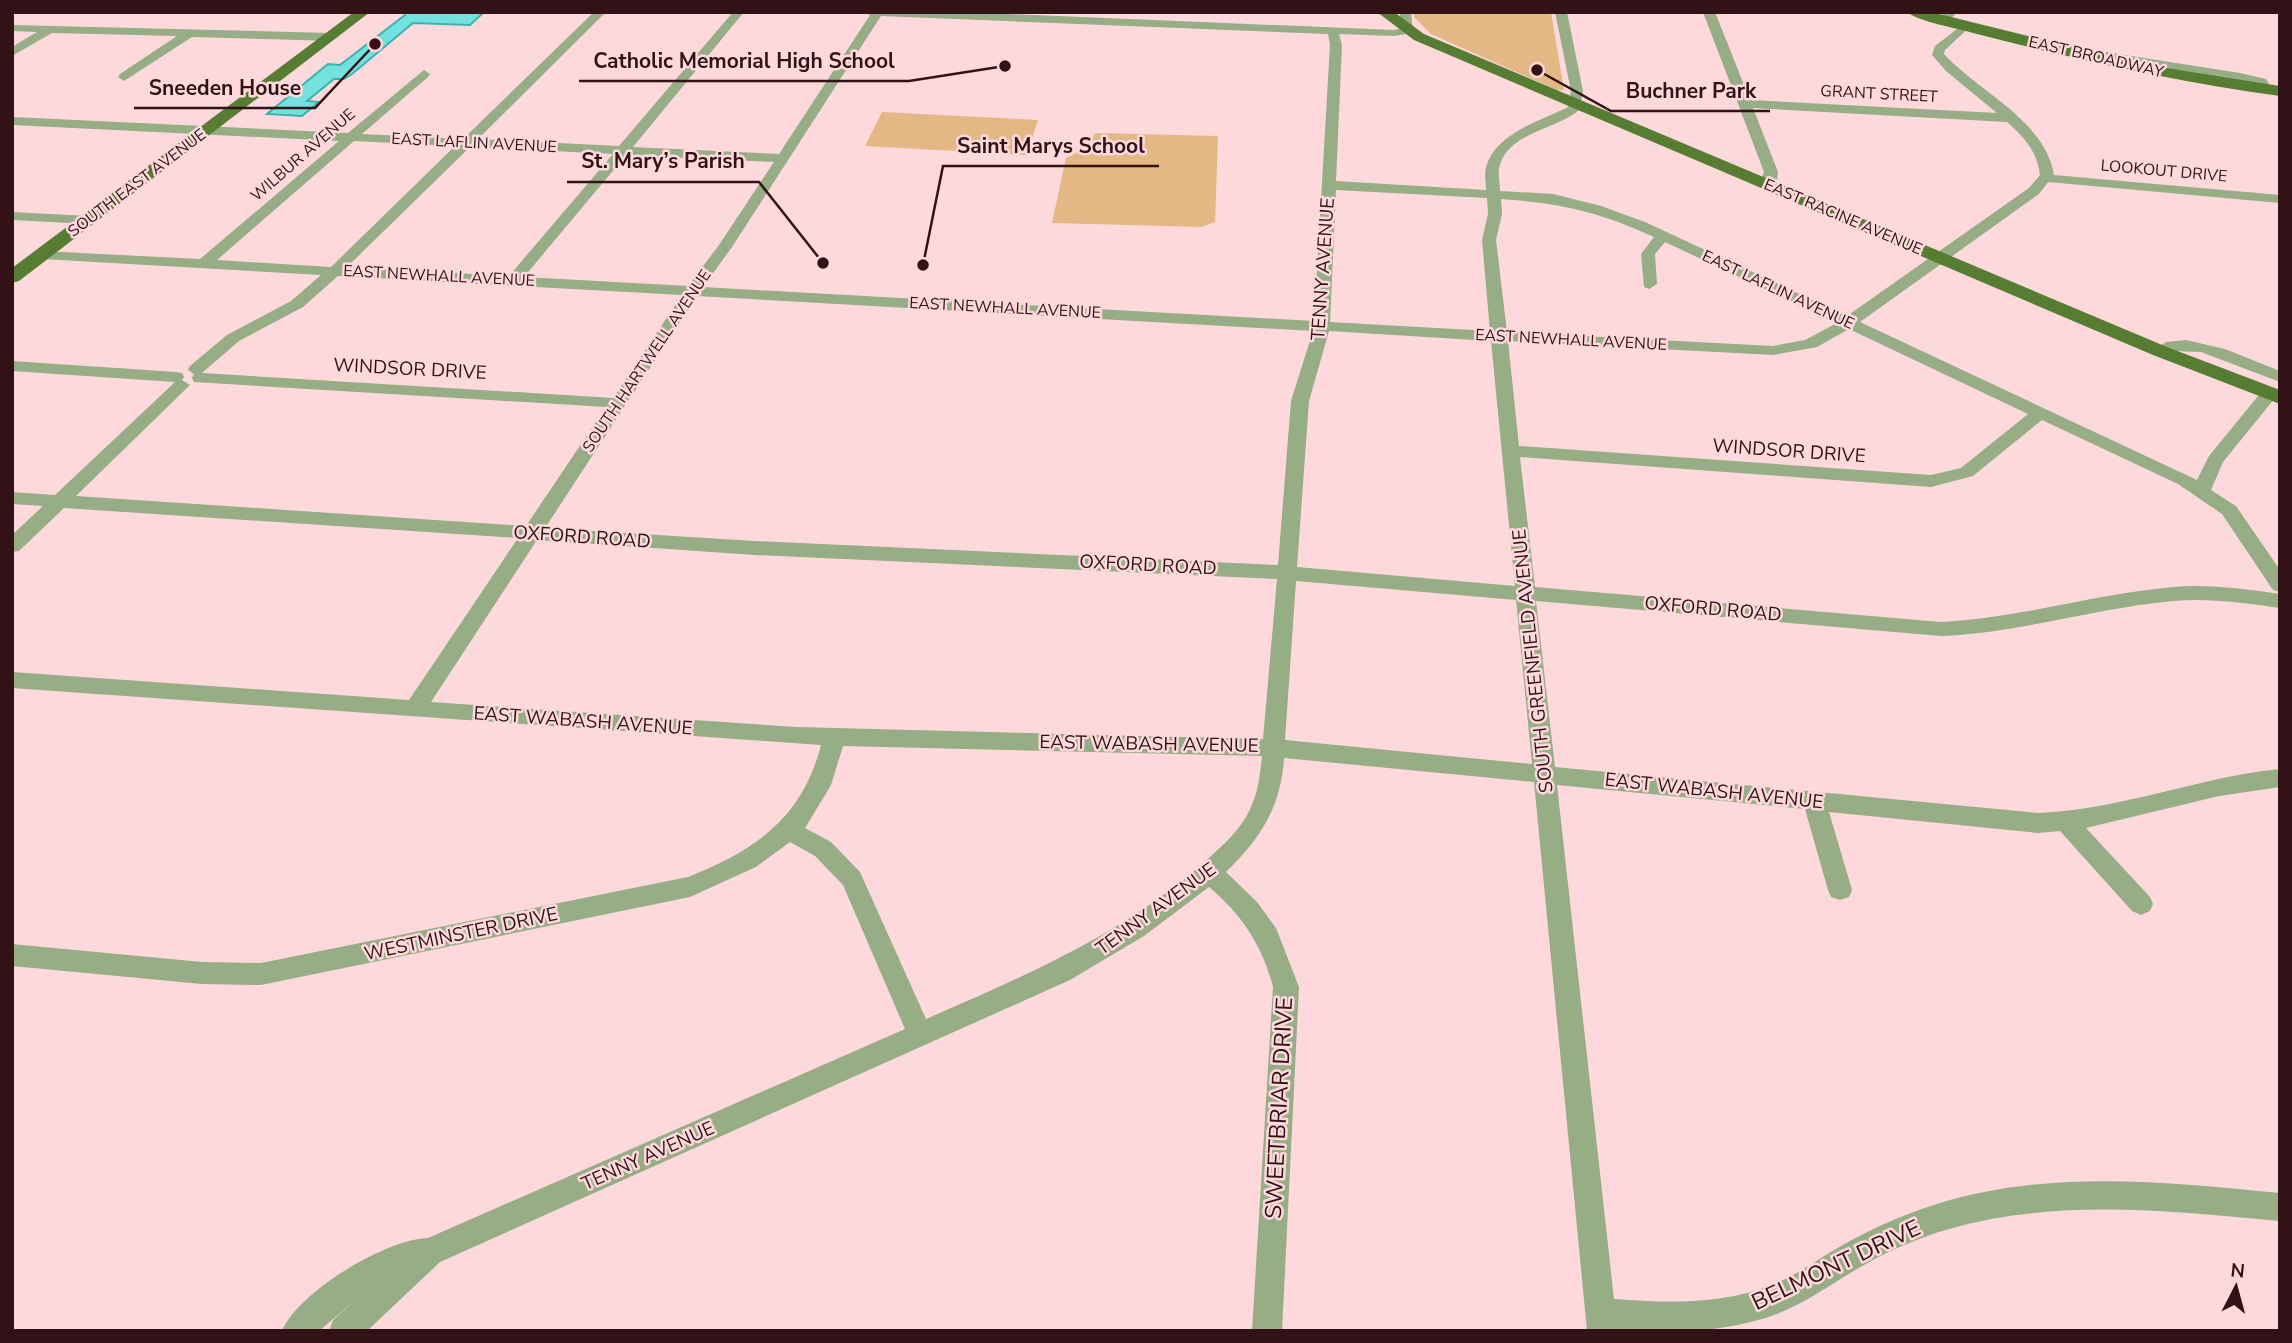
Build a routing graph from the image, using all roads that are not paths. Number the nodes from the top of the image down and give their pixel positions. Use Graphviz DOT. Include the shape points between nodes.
graph roads {
  1 [pos="363,12"];
  2 [pos="601,12"];
  3 [pos="739,12"];
  4 [pos="868,12"];
  5 [pos="878,12"];
  6 [pos="1384,12"];
  7 [pos="1405,12"];
  8 [pos="1561,12"];
  9 [pos="1709,12"];
  10 [pos="1914,12"];
  11 [pos="1948,16"];
  12 [pos="1966,25"];
  13 [pos="12,28"];
  14 [pos="50,29"];
  15 [pos="1409,31"];
  16 [pos="191,32"];
  17 [pos="1334,32"];
  18 [pos="331,37"];
  19 [pos="12,52"];
  20 [pos="424,74"];
  21 [pos="124,77"];
  22 [pos="2273,90"];
  23 [pos="1574,104"];
  24 [pos="1745,104"];
  25 [pos="2010,118"];
  26 [pos="12,121"];
  27 [pos="207,130"];
  28 [pos="350,137"];
  29 [pos="468,143"];
  30 [pos="622,150"];
  31 [pos="783,158"];
  32 [pos="2046,178"];
  33 [pos="1767,184"];
  34 [pos="1329,185"];
  35 [pos="1493,193"];
  36 [pos="2280,199"];
  37 [pos="12,216"];
  38 [pos="88,220"];
  39 [pos="1663,236"];
  40 [pos="42,255"];
  41 [pos="1940,258"];
  42 [pos="205,263"];
  43 [pos="336,271"];
  44 [pos="12,277"];
  45 [pos="514,280"];
  46 [pos="1649,284"];
  47 [pos="693,290"];
  48 [pos="1849,322"];
  49 [pos="1322,326"];
  50 [pos="1500,335"];
  51 [pos="2160,351"];
  52 [pos="12,366"];
  53 [pos="198,374"];
  54 [pos="179,381"];
  55 [pos="2276,390"];
  56 [pos="618,403"];
  57 [pos="2040,413"];
  58 [pos="1512,451"];
  59 [pos="2202,490"];
  60 [pos="12,498"];
  61 [pos="59,501"];
  62 [pos="531,534"];
  63 [pos="12,546"];
  64 [pos="1287,573"];
  65 [pos="2280,585"];
  66 [pos="1525,593"];
  67 [pos="2280,601"];
  68 [pos="12,680"];
  69 [pos="415,709"];
  70 [pos="835,738"];
  71 [pos="1275,748"];
  72 [pos="1545,775"];
  73 [pos="2280,778"];
  74 [pos="1814,801"];
  75 [pos="2067,823"];
  76 [pos="788,830"];
  77 [pos="1208,872"];
  78 [pos="1840,890"];
  79 [pos="2141,904"];
  80 [pos="12,956"];
  81 [pos="920,1034"];
  82 [pos="2280,1207"];
  83 [pos="430,1252"];
  84 [pos="1601,1322"];
  85 [pos="297,1331"];
  86 [pos="344,1331"];
  87 [pos="1267,1331"];
  1 -- 18 [label="main road, SOUTH EAST AVENUE"];
  2 -- 29 [label="street"];
  3 -- 30 [label="street"];
  4 -- 5 [label="street"];
  5 -- 17 [label="street"];
  5 -- 31 [label="street, SOUTH HARTWELL AVENUE"];
  6 -- 15 [label="main road"];
  7 -- 15 [label="street"];
  8 -- 23 [label="street" via="1577,91"];
  9 -- 24 [label="street"];
  10 -- 11 [label="main road, EAST BROADWAY"];
  11 -- 12 [label="main road, EAST BROADWAY"];
  12 -- 22 [label="main road, EAST BROADWAY" via="2167,74"];
  12 -- 25 [label="street" via="1938,55 1956,76"];
  13 -- 14 [label="street"];
  14 -- 16 [label="street"];
  14 -- 19 [label="street"];
  15 -- 17 [label="street"];
  15 -- 23 [label="main road, EAST RACINE AVENUE"];
  16 -- 18 [label="street"];
  16 -- 21 [label="street"];
  17 -- 34 [label="street, TENNY AVENUE"];
  18 -- 27 [label="main road, SOUTH EAST AVENUE"];
  20 -- 28 [label="street, WILBUR AVENUE"];
  23 -- 33 [label="main road, EAST RACINE AVENUE"];
  23 -- 35 [label="street, SOUTH GREENFIELD AVENUE" via="1574,109 1504,147 1492,169"];
  24 -- 25 [label="street, GRANT STREET"];
  24 -- 33 [label="street" via="1772,176"];
  25 -- 32 [label="street" via="2041,151"];
  26 -- 27 [label="street, EAST LAFLIN AVENUE"];
  27 -- 28 [label="street, EAST LAFLIN AVENUE"];
  27 -- 38 [label="main road, SOUTH EAST AVENUE"];
  28 -- 29 [label="street, EAST LAFLIN AVENUE"];
  28 -- 42 [label="street, WILBUR AVENUE"];
  29 -- 30 [label="street, EAST LAFLIN AVENUE"];
  29 -- 43 [label="street"];
  30 -- 31 [label="street, EAST LAFLIN AVENUE"];
  30 -- 45 [label="street"];
  31 -- 47 [label="street, SOUTH HARTWELL AVENUE"];
  32 -- 36 [label="street, LOOKOUT DRIVE"];
  32 -- 41 [label="street, EAST NEWHALL AVENUE"];
  33 -- 41 [label="main road, EAST RACINE AVENUE"];
  34 -- 35 [label="street, EAST LAFLIN AVENUE"];
  34 -- 49 [label="street, TENNY AVENUE"];
  35 -- 39 [label="street, EAST LAFLIN AVENUE" via="1573,202"];
  35 -- 50 [label="street, SOUTH GREENFIELD AVENUE" via="1495,214 1489,240"];
  37 -- 38 [label="street"];
  38 -- 40 [label="main road, SOUTH EAST AVENUE"];
  39 -- 46 [label="street" via="1648,254"];
  39 -- 48 [label="street, EAST LAFLIN AVENUE"];
  40 -- 42 [label="street, EAST NEWHALL AVENUE"];
  40 -- 44 [label="main road, SOUTH EAST AVENUE"];
  41 -- 48 [label="street, EAST NEWHALL AVENUE"];
  41 -- 51 [label="main road, EAST RACINE AVENUE"];
  42 -- 43 [label="street, EAST NEWHALL AVENUE"];
  43 -- 45 [label="street, EAST NEWHALL AVENUE"];
  43 -- 53 [label="street" via="297,304 233,338"];
  45 -- 47 [label="street, EAST NEWHALL AVENUE"];
  47 -- 49 [label="street, EAST NEWHALL AVENUE"];
  47 -- 56 [label="street, SOUTH HARTWELL AVENUE"];
  48 -- 50 [label="street, EAST NEWHALL AVENUE" via="1816,344 1774,351"];
  48 -- 57 [label="street, EAST LAFLIN AVENUE"];
  49 -- 50 [label="street, EAST NEWHALL AVENUE"];
  49 -- 64 [label="street, TENNY AVENUE" via="1300,401"];
  50 -- 58 [label="street, SOUTH GREENFIELD AVENUE"];
  51 -- 55 [label="main road, EAST RACINE AVENUE"];
  52 -- 54 [label="street"];
  53 -- 54 [label="street"];
  53 -- 56 [label="street, WINDSOR DRIVE"];
  54 -- 61 [label="street"];
  55 -- 59 [label="street" via="2215,460"];
  56 -- 62 [label="street, SOUTH HARTWELL AVENUE"];
  57 -- 58 [label="street, WINDSOR DRIVE" via="1967,472 1931,481"];
  57 -- 59 [label="street, EAST LAFLIN AVENUE"];
  58 -- 66 [label="street, SOUTH GREENFIELD AVENUE"];
  59 -- 65 [label="street, EAST LAFLIN AVENUE" via="2229,510"];
  60 -- 61 [label="street, OXFORD ROAD"];
  61 -- 62 [label="street, OXFORD ROAD"];
  61 -- 63 [label="street"];
  62 -- 64 [label="street, OXFORD ROAD"];
  62 -- 69 [label="street, SOUTH HARTWELL AVENUE"];
  64 -- 66 [label="street, OXFORD ROAD"];
  64 -- 71 [label="street, TENNY AVENUE"];
  66 -- 67 [label="street, OXFORD ROAD" via="1941,629 1978,628 2177,594"];
  66 -- 72 [label="street, SOUTH GREENFIELD AVENUE"];
  68 -- 69 [label="street, EAST WABASH AVENUE"];
  69 -- 70 [label="street, EAST WABASH AVENUE"];
  70 -- 71 [label="street, EAST WABASH AVENUE"];
  70 -- 76 [label="street, WESTMINSTER DRIVE" via="822,782"];
  71 -- 72 [label="street, EAST WABASH AVENUE"];
  71 -- 77 [label="street, TENNY AVENUE" via="1262,807 1248,832"];
  72 -- 74 [label="street, EAST WABASH AVENUE"];
  72 -- 84 [label="street, SOUTH GREENFIELD AVENUE"];
  73 -- 75 [label="street, EAST WABASH AVENUE" via="2234,784"];
  74 -- 75 [label="street, EAST WABASH AVENUE"];
  74 -- 78 [label="street"];
  75 -- 79 [label="street"];
  76 -- 80 [label="street, WESTMINSTER DRIVE" via="741,866 690,887 274,972 202,973"];
  76 -- 81 [label="street" via="823,849 852,879"];
  77 -- 81 [label="street, TENNY AVENUE" via="1100,952"];
  77 -- 87 [label="street, SWEETBRIAR DRIVE" via="1260,922 1273,943 1286,987"];
  81 -- 83 [label="street, TENNY AVENUE"];
  82 -- 84 [label="street, BELMONT DRIVE" via="2118,1194 2007,1201 1912,1227 1774,1299 1731,1313"];
  83 -- 85 [label="street, TENNY AVENUE" via="412,1253 367,1274 318,1309"];
  83 -- 86 [label="street, TENNY AVENUE"];
}
